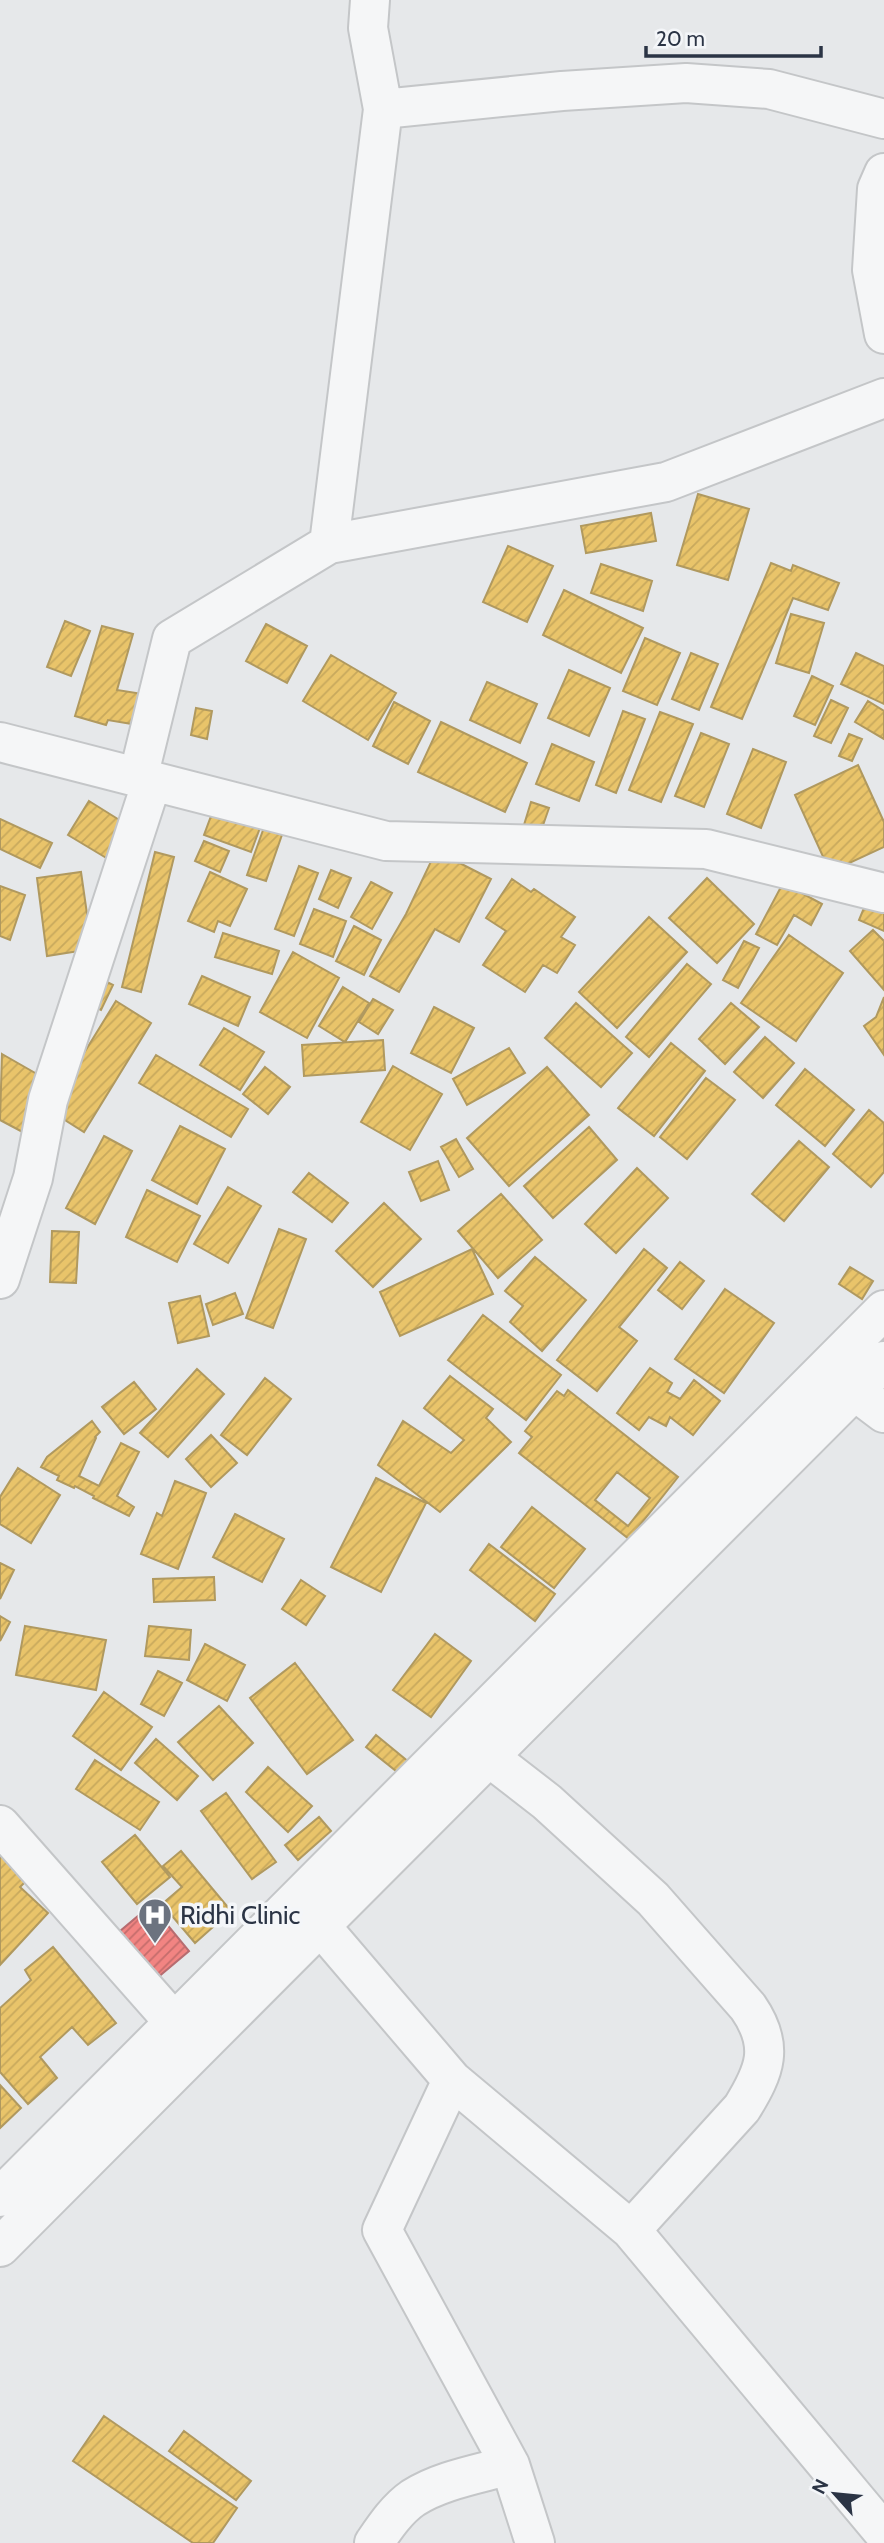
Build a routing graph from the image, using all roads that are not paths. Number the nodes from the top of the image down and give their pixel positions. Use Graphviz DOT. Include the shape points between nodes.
graph roads {
  1 [pos="370,0"];
  2 [pos="383,109"];
  3 [pos="884,119"];
  4 [pos="884,173"];
  5 [pos="884,334"];
  6 [pos="884,398"];
  7 [pos="329,544"];
  8 [pos="0,742"];
  9 [pos="145,779"];
  10 [pos="884,893"];
  11 [pos="0,1279"];
  12 [pos="884,1310"];
  13 [pos="884,1361"];
  14 [pos="855,1391"];
  15 [pos="489,1756"];
  16 [pos="0,1825"];
  17 [pos="309,1913"];
  18 [pos="174,2022"];
  19 [pos="452,2080"];
  20 [pos="0,2197"];
  21 [pos="631,2230"];
  22 [pos="0,2247"];
  23 [pos="510,2465"];
  24 [pos="884,2533"];
  25 [pos="374,2543"];
  26 [pos="535,2543"];
  1 -- 2 [label="street" via="368,28"];
  2 -- 3 [label="street" via="687,83 769,89"];
  2 -- 7 [label="street"];
  4 -- 5 [label="street" via="877,190 872,270"];
  6 -- 7 [label="street" via="666,482"];
  7 -- 9 [label="street" via="172,639"];
  8 -- 9 [label="street"];
  9 -- 10 [label="street" via="386,841 706,849"];
  9 -- 11 [label="street" via="48,1100 33,1178"];
  12 -- 14 [label="street"];
  13 -- 14 [label="street"];
  14 -- 15 [label="street"];
  14 -- 17 [label="street"];
  15 -- 17 [label="street"];
  15 -- 21 [label="street" via="653,1899 748,2007 766,2045 763,2067 742,2108"];
  16 -- 18 [label="street"];
  17 -- 18 [label="street"];
  17 -- 19 [label="street"];
  17 -- 22 [label="street"];
  18 -- 20 [label="street"];
  19 -- 21 [label="street"];
  19 -- 23 [label="street" via="382,2230"];
  21 -- 24 [label="street"];
  23 -- 25 [label="street" via="412,2498"];
  23 -- 26 [label="street"];
}
